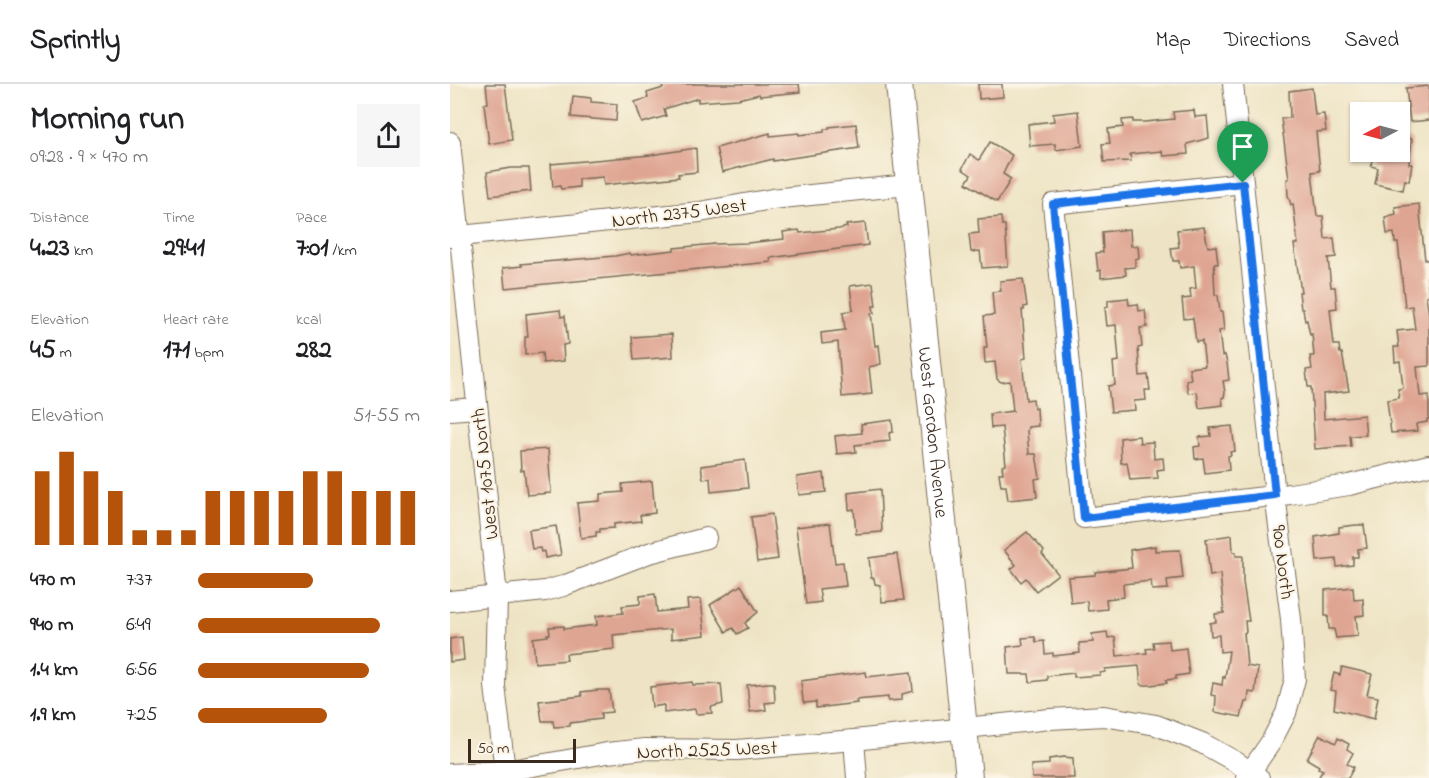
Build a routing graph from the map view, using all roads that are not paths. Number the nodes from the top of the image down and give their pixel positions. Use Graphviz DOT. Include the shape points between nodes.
graph roads {
  1 [pos="899,84"];
  2 [pos="1233,84"];
  3 [pos="450,142"];
  4 [pos="1243,183"];
  5 [pos="908,185"];
  6 [pos="455,237"];
  7 [pos="476,408"];
  8 [pos="450,410"];
  9 [pos="1429,465"];
  10 [pos="1275,495"];
  11 [pos="706,538"];
  12 [pos="496,596"];
  13 [pos="450,601"];
  14 [pos="964,729"];
  15 [pos="854,740"];
  16 [pos="505,771"];
  17 [pos="450,774"];
  18 [pos="1251,776"];
  19 [pos="857,778"];
  20 [pos="969,778"];
  1 -- 5 [label="main road, West Gordon Avenue"];
  2 -- 4 [label="street, 900 North"];
  3 -- 6 [label="street, West 1075 North"];
  4 -- 10 [label="street, 900 North"];
  4 -- 10 [label="street" via="1053,204 1084,518"];
  5 -- 6 [label="street, North 2375 West" via="772,199 700,212"];
  5 -- 14 [label="main road, West Gordon Avenue"];
  6 -- 7 [label="street, West 1075 North"];
  7 -- 8 [label="street"];
  7 -- 12 [label="street, West 1075 North"];
  9 -- 10 [label="street" via="1349,485"];
  10 -- 18 [label="street, 900 North" via="1295,679 1286,713"];
  11 -- 12 [label="street" via="649,553 545,591"];
  12 -- 13 [label="street"];
  12 -- 16 [label="street, West 1075 North" via="495,686"];
  14 -- 15 [label="street, North 2525 West"];
  14 -- 18 [label="street, North 2525 West" via="1104,716 1156,725 1202,743"];
  14 -- 20 [label="main road, West Gordon Avenue"];
  15 -- 16 [label="street, North 2525 West" via="728,750 645,749"];
  15 -- 19 [label="street"];
  16 -- 17 [label="street, North 2525 West"];
}
